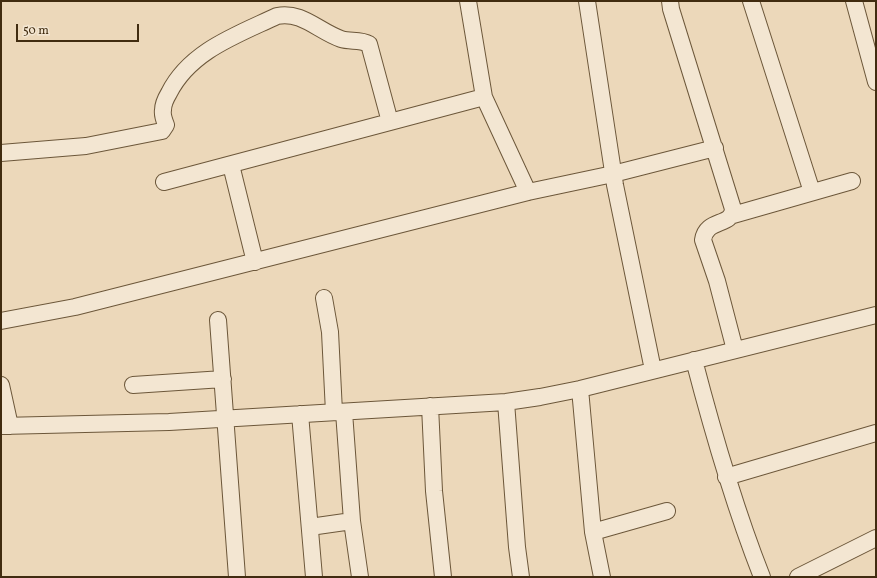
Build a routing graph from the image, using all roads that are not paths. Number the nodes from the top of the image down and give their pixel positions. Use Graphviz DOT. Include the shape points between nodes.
graph roads {
  1 [pos="468,1"];
  2 [pos="587,1"];
  3 [pos="670,1"];
  4 [pos="751,1"];
  5 [pos="854,1"];
  6 [pos="876,82"];
  7 [pos="484,97"];
  8 [pos="390,122"];
  9 [pos="715,148"];
  10 [pos="1,153"];
  11 [pos="231,165"];
  12 [pos="613,174"];
  13 [pos="852,181"];
  14 [pos="164,182"];
  15 [pos="528,192"];
  16 [pos="812,192"];
  17 [pos="733,215"];
  18 [pos="255,262"];
  19 [pos="324,298"];
  20 [pos="876,316"];
  21 [pos="218,320"];
  22 [pos="1,321"];
  23 [pos="735,350"];
  24 [pos="694,360"];
  25 [pos="653,370"];
  26 [pos="223,379"];
  27 [pos="1,385"];
  28 [pos="133,385"];
  29 [pos="580,389"];
  30 [pos="506,402"];
  31 [pos="430,406"];
  32 [pos="339,412"];
  33 [pos="300,414"];
  34 [pos="227,418"];
  35 [pos="5,426"];
  36 [pos="876,434"];
  37 [pos="726,477"];
  38 [pos="667,511"];
  39 [pos="352,521"];
  40 [pos="310,527"];
  41 [pos="593,532"];
  42 [pos="876,538"];
  43 [pos="237,577"];
  44 [pos="314,577"];
  45 [pos="360,577"];
  46 [pos="443,577"];
  47 [pos="521,577"];
  48 [pos="602,577"];
  49 [pos="762,577"];
  50 [pos="798,577"];
  1 -- 7 [label="street"];
  2 -- 12 [label="street"];
  3 -- 9 [label="street"];
  4 -- 16 [label="street"];
  5 -- 6 [label="street"];
  7 -- 8 [label="street"];
  7 -- 15 [label="street"];
  8 -- 10 [label="street" via="368,44 343,40 305,20 284,15 234,36 186,67 164,102 166,125 162,131 86,146"];
  8 -- 11 [label="street"];
  9 -- 12 [label="street"];
  9 -- 17 [label="street"];
  11 -- 14 [label="street"];
  11 -- 18 [label="street"];
  12 -- 15 [label="street"];
  12 -- 25 [label="street"];
  13 -- 16 [label="street"];
  15 -- 18 [label="street"];
  16 -- 17 [label="street"];
  17 -- 23 [label="street" via="707,228 703,240"];
  18 -- 22 [label="street" via="75,307"];
  19 -- 32 [label="street"];
  20 -- 23 [label="street"];
  21 -- 26 [label="street"];
  23 -- 24 [label="street"];
  24 -- 25 [label="street"];
  24 -- 37 [label="street"];
  25 -- 29 [label="street"];
  26 -- 28 [label="street"];
  26 -- 34 [label="street"];
  27 -- 35 [label="street"];
  29 -- 30 [label="street"];
  29 -- 41 [label="street"];
  30 -- 31 [label="street"];
  30 -- 47 [label="street" via="516,547"];
  31 -- 32 [label="street"];
  31 -- 46 [label="street" via="434,491"];
  32 -- 33 [label="street"];
  32 -- 39 [label="street"];
  33 -- 34 [label="street"];
  33 -- 40 [label="street"];
  34 -- 35 [label="street" via="97,425"];
  34 -- 43 [label="street"];
  36 -- 37 [label="street"];
  37 -- 49 [label="street"];
  38 -- 41 [label="street"];
  39 -- 40 [label="street"];
  39 -- 45 [label="street"];
  40 -- 44 [label="street"];
  41 -- 48 [label="street"];
  42 -- 50 [label="street"];
}
